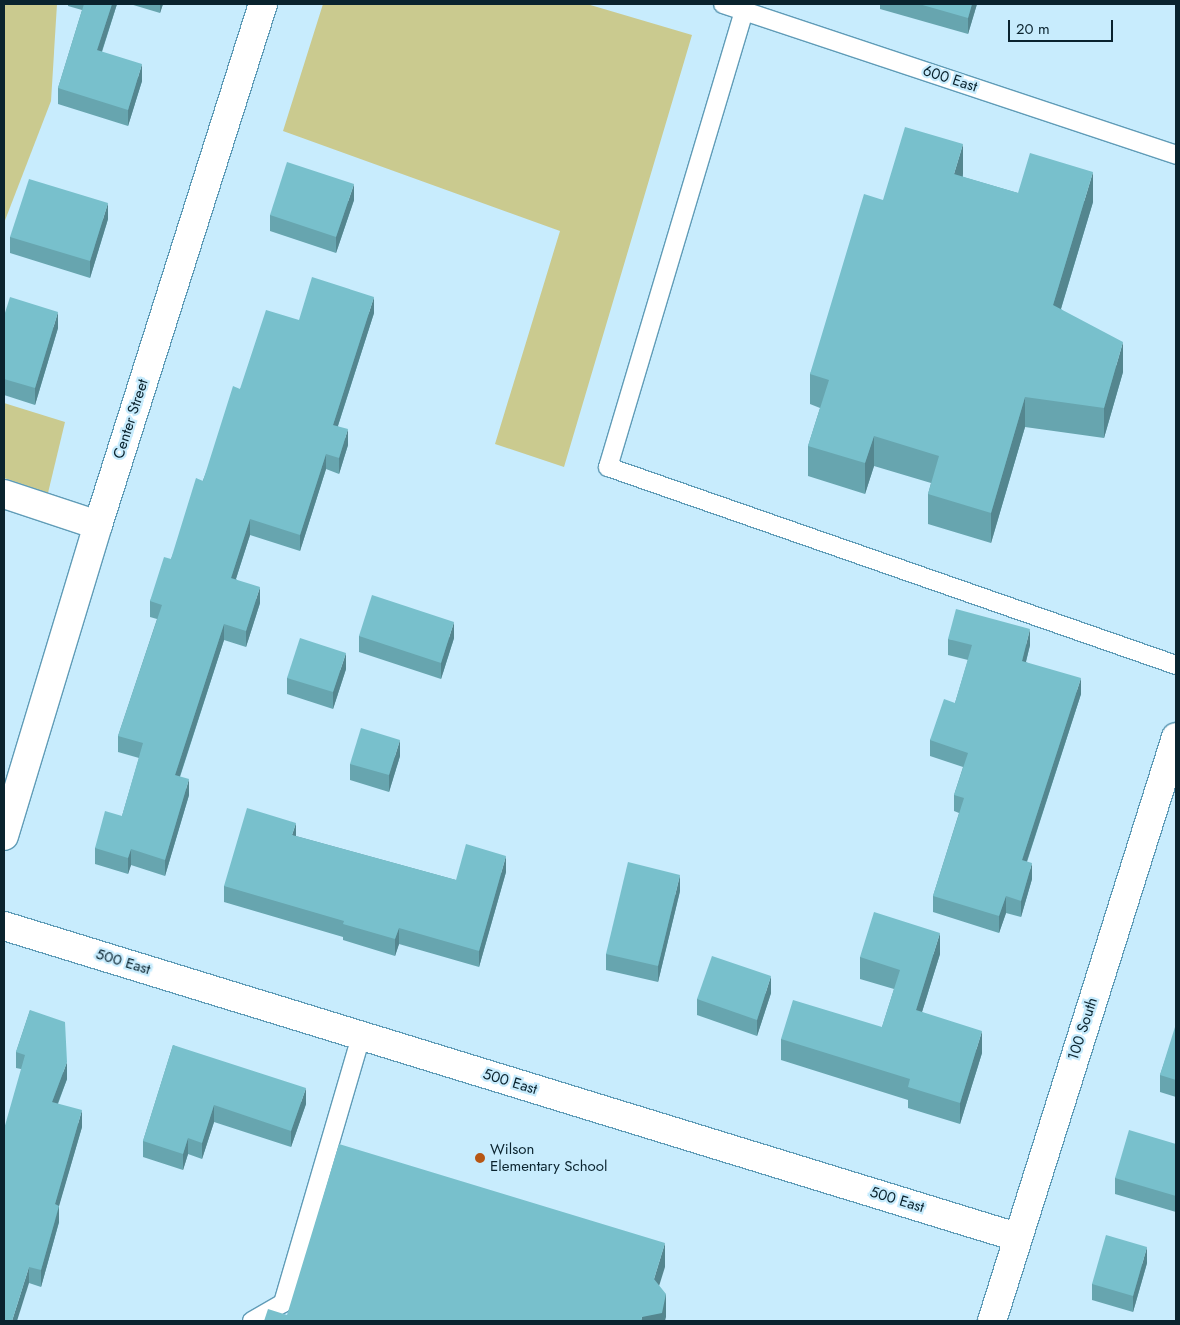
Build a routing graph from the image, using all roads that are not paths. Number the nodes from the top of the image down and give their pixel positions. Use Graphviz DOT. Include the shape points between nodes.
graph roads {
  1 [pos="263,4"];
  2 [pos="723,4"];
  3 [pos="744,11"];
  4 [pos="1176,155"];
  5 [pos="4,494"];
  6 [pos="98,524"];
  7 [pos="1176,665"];
  8 [pos="1176,737"];
  9 [pos="4,836"];
  10 [pos="4,926"];
  11 [pos="361,1036"];
  12 [pos="1017,1238"];
  13 [pos="252,1321"];
  14 [pos="992,1321"];
  1 -- 6 [label="street, Center Street"];
  2 -- 3 [label="lane, 600 East"];
  3 -- 4 [label="lane, 600 East"];
  3 -- 7 [label="lane" via="608,468"];
  5 -- 6 [label="street"];
  6 -- 9 [label="street, Center Street"];
  8 -- 12 [label="street, 100 South"];
  10 -- 11 [label="street, 500 East"];
  11 -- 12 [label="street, 500 East"];
  11 -- 13 [label="lane" via="283,1303"];
  12 -- 14 [label="street, 100 South"];
}
